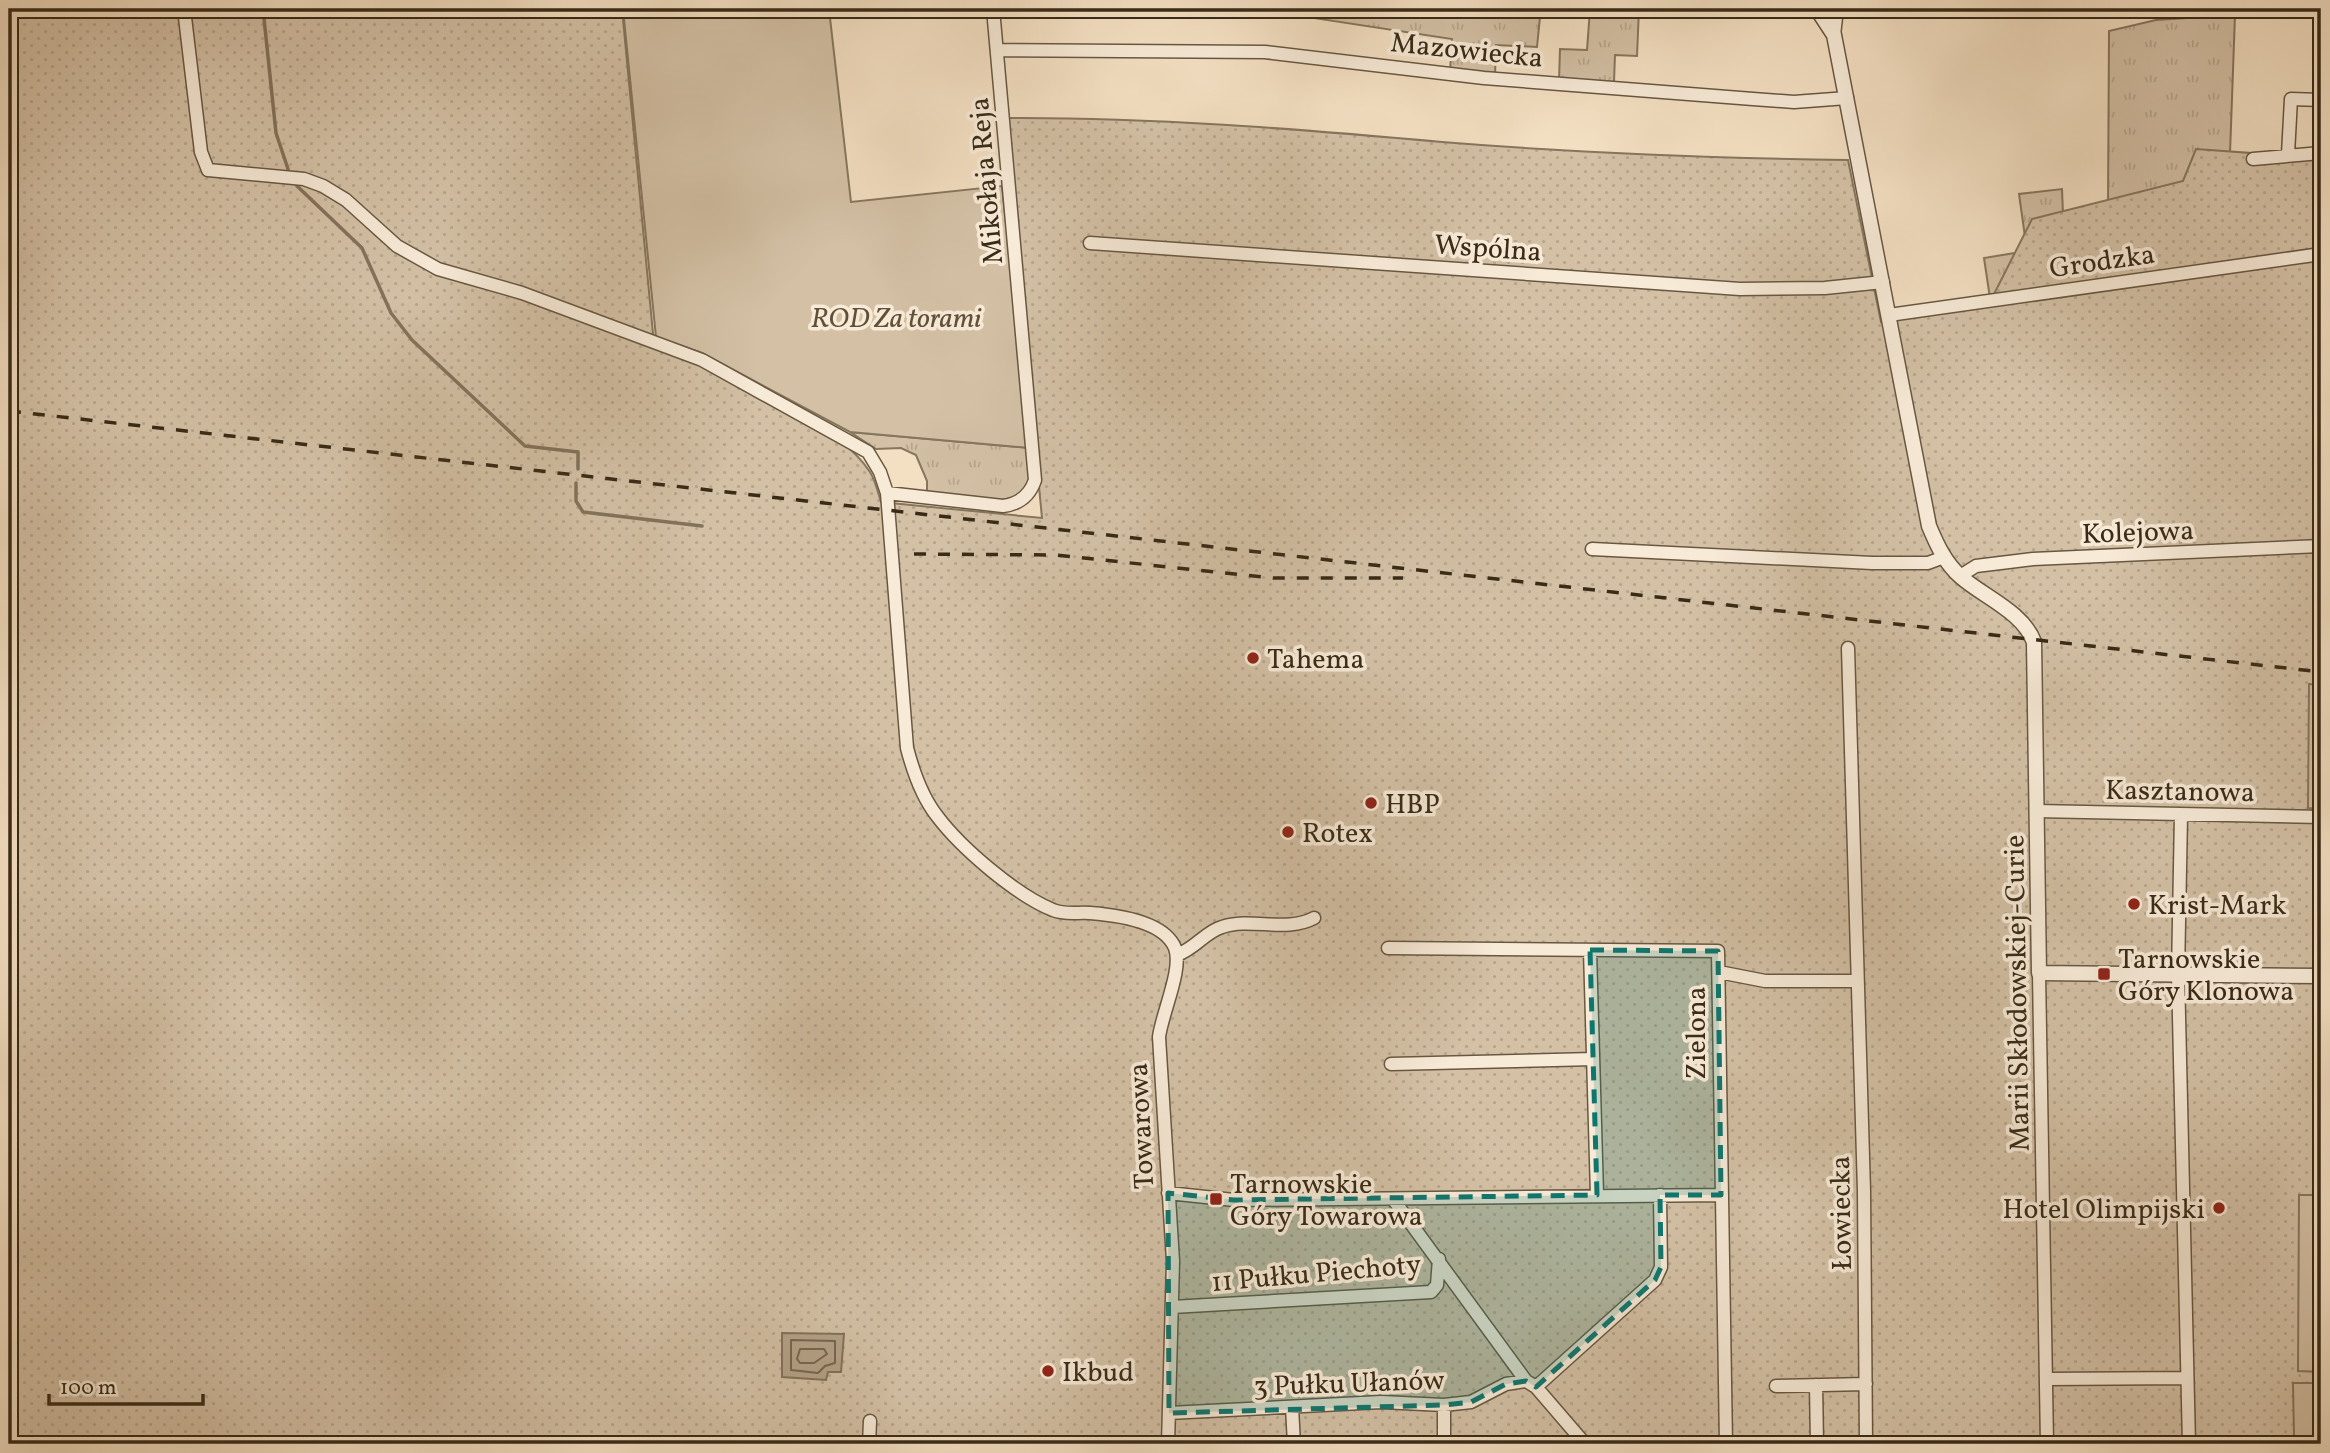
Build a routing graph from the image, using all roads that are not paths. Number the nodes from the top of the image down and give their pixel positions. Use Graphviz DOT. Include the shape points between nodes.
graph roads {
  1 [pos="184,9"];
  2 [pos="993,9"];
  3 [pos="1817,9"];
  4 [pos="1837,9"];
  5 [pos="1834,35"];
  6 [pos="997,50"];
  7 [pos="1847,98"];
  8 [pos="2321,100"];
  9 [pos="2321,153"];
  10 [pos="2288,154"];
  11 [pos="2253,159"];
  12 [pos="1090,243"];
  13 [pos="2321,254"];
  14 [pos="1883,282"];
  15 [pos="1889,316"];
  16 [pos="887,493"];
  17 [pos="2321,545"];
  18 [pos="1592,549"];
  19 [pos="1944,557"];
  20 [pos="1960,576"];
  21 [pos="1848,648"];
  22 [pos="2037,811"];
  23 [pos="2181,815"];
  24 [pos="2321,817"];
  25 [pos="1314,918"];
  26 [pos="1388,947"];
  27 [pos="1590,950"];
  28 [pos="1177,955"];
  29 [pos="1719,972"];
  30 [pos="2039,973"];
  31 [pos="2178,975"];
  32 [pos="2321,976"];
  33 [pos="1857,981"];
  34 [pos="1593,1059"];
  35 [pos="1391,1063"];
  36 [pos="1168,1193"];
  37 [pos="1597,1195"];
  38 [pos="1660,1195"];
  39 [pos="1721,1195"];
  40 [pos="1395,1203"];
  41 [pos="1439,1259"];
  42 [pos="1172,1307"];
  43 [pos="2188,1378"];
  44 [pos="2047,1379"];
  45 [pos="1531,1384"];
  46 [pos="1866,1384"];
  47 [pos="1816,1385"];
  48 [pos="1776,1386"];
  49 [pos="1444,1405"];
  50 [pos="1292,1407"];
  51 [pos="1169,1413"];
  52 [pos="870,1421"];
  53 [pos="869,1444"];
  54 [pos="1168,1444"];
  55 [pos="1294,1444"];
  56 [pos="1444,1444"];
  57 [pos="1585,1444"];
  58 [pos="1727,1444"];
  59 [pos="1817,1444"];
  60 [pos="1866,1444"];
  61 [pos="2047,1444"];
  62 [pos="2189,1444"];
  1 -- 16 [label="street" via="201,152 208,170 304,179 346,200 397,246 438,269 522,293 702,360 868,452"];
  2 -- 6 [label="street, Mikołaja Reja"];
  3 -- 5 [label="street"];
  4 -- 5 [label="street"];
  5 -- 7 [label="street"];
  6 -- 7 [label="street, Mazowiecka" via="1265,52 1485,78 1794,102"];
  6 -- 16 [label="street, Mikołaja Reja" via="1035,480 1013,505"];
  7 -- 14 [label="street"];
  8 -- 10 [label="street" via="2291,99"];
  9 -- 10 [label="street"];
  10 -- 11 [label="street"];
  12 -- 14 [label="street, Wspólna" via="1740,289"];
  13 -- 15 [label="street, Grodzka"];
  14 -- 15 [label="street"];
  15 -- 19 [label="street" via="1929,526"];
  16 -- 28 [label="street" via="904,733 918,781 935,813 976,856 1045,906 1158,929"];
  17 -- 20 [label="street, Kolejowa" via="2033,559 1976,566"];
  18 -- 19 [label="street" via="1872,563 1928,563"];
  19 -- 20 [label="street"];
  20 -- 22 [label="street, Marii Skłodowskiej-Curie" via="2023,624 2034,642"];
  21 -- 33 [label="street, Łowiecka"];
  22 -- 23 [label="street, Kasztanowa"];
  22 -- 30 [label="street, Marii Skłodowskiej-Curie"];
  23 -- 24 [label="street, Kasztanowa"];
  23 -- 31 [label="street"];
  25 -- 28 [label="street" via="1224,926"];
  26 -- 27 [label="street, Zielona"];
  27 -- 29 [label="street, Zielona" via="1718,951"];
  27 -- 34 [label="street"];
  28 -- 36 [label="street, Towarowa" via="1159,1037"];
  29 -- 33 [label="street" via="1765,981"];
  29 -- 39 [label="street, Zielona"];
  30 -- 31 [label="street"];
  30 -- 44 [label="street, Marii Skłodowskiej-Curie"];
  31 -- 32 [label="street"];
  31 -- 43 [label="street"];
  33 -- 46 [label="street, Łowiecka"];
  34 -- 35 [label="street"];
  34 -- 37 [label="street"];
  36 -- 40 [label="street" via="1234,1200"];
  36 -- 42 [label="street, Towarowa"];
  37 -- 38 [label="street"];
  37 -- 40 [label="street"];
  38 -- 39 [label="street"];
  38 -- 45 [label="street" via="1661,1267 1655,1280"];
  39 -- 58 [label="street, Zielona"];
  40 -- 41 [label="street"];
  41 -- 42 [label="street, 11 Pułku Piechoty" via="1437,1285 1431,1292"];
  41 -- 45 [label="street"];
  42 -- 51 [label="street, Towarowa"];
  43 -- 44 [label="street"];
  43 -- 62 [label="street"];
  44 -- 61 [label="street, Marii Skłodowskiej-Curie"];
  45 -- 49 [label="street, 3 Pułku Ułanów" via="1506,1384 1471,1402"];
  45 -- 57 [label="street"];
  46 -- 47 [label="street"];
  46 -- 60 [label="street, Łowiecka"];
  47 -- 48 [label="street"];
  47 -- 59 [label="street"];
  49 -- 50 [label="street, 3 Pułku Ułanów" via="1381,1402"];
  49 -- 56 [label="street"];
  50 -- 51 [label="street, 3 Pułku Ułanów"];
  50 -- 55 [label="street"];
  51 -- 54 [label="street, Towarowa"];
  52 -- 53 [label="street"];
}
